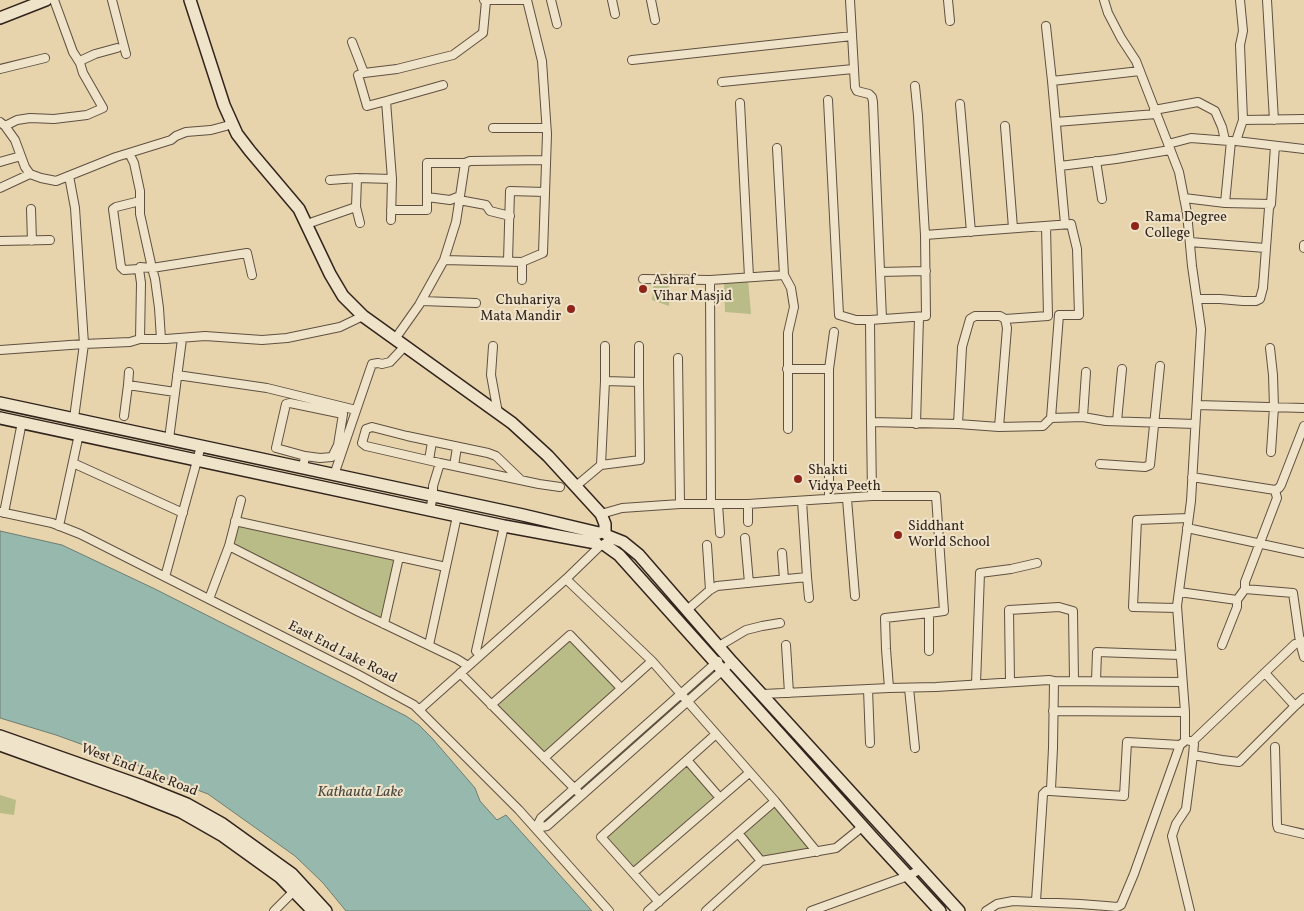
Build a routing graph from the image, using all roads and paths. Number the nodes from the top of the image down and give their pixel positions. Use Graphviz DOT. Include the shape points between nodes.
graph roads {
  1 [pos="46,0"];
  2 [pos="54,0"];
  3 [pos="112,0"];
  4 [pos="190,0"];
  5 [pos="485,0"];
  6 [pos="524,0"];
  7 [pos="528,0"];
  8 [pos="551,0"];
  9 [pos="612,0"];
  10 [pos="651,0"];
  11 [pos="850,0"];
  12 [pos="948,0"];
  13 [pos="1104,0"];
  14 [pos="1240,0"];
  15 [pos="1267,0"];
  16 [pos="615,14"];
  17 [pos="0,18"];
  18 [pos="655,20"];
  19 [pos="950,21"];
  20 [pos="557,24"];
  21 [pos="1046,26"];
  22 [pos="852,36"];
  23 [pos="352,42"];
  24 [pos="117,48"];
  25 [pos="126,54"];
  26 [pos="45,58"];
  27 [pos="632,60"];
  28 [pos="80,63"];
  29 [pos="0,69"];
  30 [pos="853,69"];
  31 [pos="1140,71"];
  32 [pos="364,74"];
  33 [pos="1052,81"];
  34 [pos="722,82"];
  35 [pos="443,85"];
  36 [pos="915,86"];
  37 [pos="828,100"];
  38 [pos="386,101"];
  39 [pos="740,103"];
  40 [pos="960,104"];
  41 [pos="1155,112"];
  42 [pos="1304,119"];
  43 [pos="1242,120"];
  44 [pos="1274,120"];
  45 [pos="1056,122"];
  46 [pos="232,123"];
  47 [pos="3,124"];
  48 [pos="1005,126"];
  49 [pos="493,128"];
  50 [pos="546,128"];
  51 [pos="1231,141"];
  52 [pos="1275,146"];
  53 [pos="1169,147"];
  54 [pos="777,148"];
  55 [pos="1304,149"];
  56 [pos="129,154"];
  57 [pos="21,156"];
  58 [pos="546,160"];
  59 [pos="0,162"];
  60 [pos="1096,162"];
  61 [pos="465,163"];
  62 [pos="1060,166"];
  63 [pos="30,174"];
  64 [pos="69,176"];
  65 [pos="357,178"];
  66 [pos="392,179"];
  67 [pos="330,180"];
  68 [pos="0,188"];
  69 [pos="545,192"];
  70 [pos="427,197"];
  71 [pos="460,198"];
  72 [pos="1184,198"];
  73 [pos="1102,200"];
  74 [pos="140,201"];
  75 [pos="1225,203"];
  76 [pos="1270,204"];
  77 [pos="356,206"];
  78 [pos="31,209"];
  79 [pos="391,210"];
  80 [pos="510,216"];
  81 [pos="391,220"];
  82 [pos="360,223"];
  83 [pos="307,224"];
  84 [pos="1065,224"];
  85 [pos="1046,226"];
  86 [pos="1014,228"];
  87 [pos="971,232"];
  88 [pos="925,235"];
  89 [pos="50,240"];
  90 [pos="0,241"];
  91 [pos="32,241"];
  92 [pos="1190,242"];
  93 [pos="1265,248"];
  94 [pos="444,260"];
  95 [pos="508,261"];
  96 [pos="522,262"];
  97 [pos="152,268"];
  98 [pos="139,269"];
  99 [pos="926,271"];
  100 [pos="880,272"];
  101 [pos="784,275"];
  102 [pos="252,276"];
  103 [pos="749,277"];
  104 [pos="643,279"];
  105 [pos="522,280"];
  106 [pos="710,280"];
  107 [pos="1197,299"];
  108 [pos="422,301"];
  109 [pos="476,304"];
  110 [pos="1059,315"];
  111 [pos="363,316"];
  112 [pos="1048,316"];
  113 [pos="919,317"];
  114 [pos="1005,319"];
  115 [pos="870,320"];
  116 [pos="882,320"];
  117 [pos="834,332"];
  118 [pos="140,339"];
  119 [pos="161,339"];
  120 [pos="182,339"];
  121 [pos="395,339"];
  122 [pos="84,344"];
  123 [pos="405,346"];
  124 [pos="493,346"];
  125 [pos="605,346"];
  126 [pos="639,346"];
  127 [pos="1270,348"];
  128 [pos="0,350"];
  129 [pos="678,358"];
  130 [pos="1160,366"];
  131 [pos="787,369"];
  132 [pos="829,369"];
  133 [pos="1122,369"];
  134 [pos="129,372"];
  135 [pos="1086,372"];
  136 [pos="177,375"];
  137 [pos="605,381"];
  138 [pos="639,382"];
  139 [pos="128,386"];
  140 [pos="175,392"];
  141 [pos="0,403"];
  142 [pos="1197,404"];
  143 [pos="1274,407"];
  144 [pos="1304,408"];
  145 [pos="356,410"];
  146 [pos="498,413"];
  147 [pos="124,416"];
  148 [pos="1083,417"];
  149 [pos="0,418"];
  150 [pos="74,418"];
  151 [pos="1051,418"];
  152 [pos="1117,421"];
  153 [pos="22,422"];
  154 [pos="871,422"];
  155 [pos="1154,423"];
  156 [pos="916,424"];
  157 [pos="958,424"];
  158 [pos="1195,424"];
  159 [pos="1304,426"];
  160 [pos="999,427"];
  161 [pos="788,429"];
  162 [pos="79,434"];
  163 [pos="169,439"];
  164 [pos="432,442"];
  165 [pos="201,446"];
  166 [pos="457,447"];
  167 [pos="1272,452"];
  168 [pos="305,456"];
  169 [pos="198,460"];
  170 [pos="428,460"];
  171 [pos="73,463"];
  172 [pos="440,463"];
  173 [pos="1100,464"];
  174 [pos="601,465"];
  175 [pos="454,466"];
  176 [pos="303,468"];
  177 [pos="334,475"];
  178 [pos="1192,477"];
  179 [pos="521,480"];
  180 [pos="576,486"];
  181 [pos="560,487"];
  182 [pos="1275,490"];
  183 [pos="432,493"];
  184 [pos="872,496"];
  185 [pos="847,499"];
  186 [pos="241,500"];
  187 [pos="829,500"];
  188 [pos="802,501"];
  189 [pos="680,504"];
  190 [pos="715,504"];
  191 [pos="748,504"];
  192 [pos="430,510"];
  193 [pos="2,512"];
  194 [pos="183,513"];
  195 [pos="601,514"];
  196 [pos="457,516"];
  197 [pos="1188,518"];
  198 [pos="235,521"];
  199 [pos="748,522"];
  200 [pos="59,526"];
  201 [pos="504,526"];
  202 [pos="1187,528"];
  203 [pos="720,533"];
  204 [pos="745,538"];
  205 [pos="602,539"];
  206 [pos="1260,543"];
  207 [pos="707,545"];
  208 [pos="228,546"];
  209 [pos="1304,552"];
  210 [pos="782,553"];
  211 [pos="399,557"];
  212 [pos="1037,564"];
  213 [pos="446,567"];
  214 [pos="165,577"];
  215 [pos="807,577"];
  216 [pos="566,579"];
  217 [pos="784,579"];
  218 [pos="749,583"];
  219 [pos="1245,589"];
  220 [pos="710,590"];
  221 [pos="1179,592"];
  222 [pos="855,596"];
  223 [pos="809,598"];
  224 [pos="209,599"];
  225 [pos="1237,600"];
  226 [pos="1177,608"];
  227 [pos="687,610"];
  228 [pos="929,613"];
  229 [pos="780,623"];
  230 [pos="384,624"];
  231 [pos="1302,641"];
  232 [pos="429,645"];
  233 [pos="786,645"];
  234 [pos="1222,645"];
  235 [pos="930,651"];
  236 [pos="726,654"];
  237 [pos="480,655"];
  238 [pos="1180,655"];
  239 [pos="1304,657"];
  240 [pos="652,662"];
  241 [pos="468,666"];
  242 [pos="719,666"];
  243 [pos="460,673"];
  244 [pos="1265,673"];
  245 [pos="1054,681"];
  246 [pos="1074,681"];
  247 [pos="1096,681"];
  248 [pos="1010,682"];
  249 [pos="1182,682"];
  250 [pos="976,684"];
  251 [pos="621,688"];
  252 [pos="888,688"];
  253 [pos="909,688"];
  254 [pos="868,689"];
  255 [pos="789,693"];
  256 [pos="680,694"];
  257 [pos="762,694"];
  258 [pos="1304,698"];
  259 [pos="686,702"];
  260 [pos="491,705"];
  261 [pos="1295,706"];
  262 [pos="419,710"];
  263 [pos="1054,711"];
  264 [pos="1185,712"];
  265 [pos="716,734"];
  266 [pos="0,736"];
  267 [pos="870,742"];
  268 [pos="1186,742"];
  269 [pos="0,746"];
  270 [pos="1275,747"];
  271 [pos="915,748"];
  272 [pos="1193,755"];
  273 [pos="544,758"];
  274 [pos="687,760"];
  275 [pos="749,773"];
  276 [pos="574,789"];
  277 [pos="1050,791"];
  278 [pos="581,796"];
  279 [pos="720,798"];
  280 [pos="775,800"];
  281 [pos="862,827"];
  282 [pos="536,828"];
  283 [pos="738,832"];
  284 [pos="1304,834"];
  285 [pos="817,852"];
  286 [pos="761,861"];
  287 [pos="921,869"];
  288 [pos="633,873"];
  289 [pos="908,876"];
  290 [pos="298,887"];
  291 [pos="1036,901"];
  292 [pos="659,902"];
  293 [pos="1120,908"];
  294 [pos="274,911"];
  295 [pos="313,911"];
  296 [pos="326,911"];
  297 [pos="609,911"];
  298 [pos="648,911"];
  299 [pos="706,911"];
  300 [pos="811,911"];
  301 [pos="940,911"];
  302 [pos="959,911"];
  303 [pos="986,911"];
  304 [pos="1190,911"];
  1 -- 17 [label="street"];
  2 -- 28 [label="street"];
  3 -- 25 [label="street"];
  4 -- 46 [label="street"];
  5 -- 6 [label="street"];
  5 -- 32 [label="street" via="483,32 453,55"];
  6 -- 7 [label="street"];
  7 -- 50 [label="street" via="542,61"];
  8 -- 20 [label="street"];
  9 -- 16 [label="street"];
  10 -- 18 [label="street"];
  11 -- 22 [label="street"];
  12 -- 19 [label="street"];
  13 -- 31 [label="street"];
  14 -- 43 [label="street"];
  15 -- 44 [label="street"];
  21 -- 33 [label="street"];
  22 -- 27 [label="street"];
  22 -- 30 [label="street"];
  23 -- 32 [label="street"];
  24 -- 28 [label="street" via="95,54"];
  26 -- 29 [label="street"];
  28 -- 47 [label="street" via="103,108 87,115 30,118"];
  30 -- 34 [label="street"];
  30 -- 100 [label="street" via="854,87 870,94 873,102"];
  31 -- 33 [label="street"];
  31 -- 41 [label="street"];
  32 -- 38 [label="street" via="358,76 367,106"];
  33 -- 45 [label="street"];
  35 -- 38 [label="street"];
  36 -- 88 [label="street"];
  37 -- 115 [label="street" via="839,316"];
  38 -- 66 [label="street"];
  39 -- 103 [label="street"];
  40 -- 87 [label="street"];
  41 -- 45 [label="street"];
  41 -- 51 [label="street" via="1198,102 1215,111"];
  41 -- 53 [label="street"];
  42 -- 44 [label="street"];
  43 -- 44 [label="street"];
  43 -- 51 [label="street"];
  45 -- 62 [label="street"];
  46 -- 56 [label="street" via="212,130 186,132"];
  46 -- 83 [label="street" via="250,151 300,209"];
  47 -- 57 [label="street" via="15,140"];
  48 -- 86 [label="street"];
  49 -- 50 [label="street"];
  50 -- 58 [label="street"];
  51 -- 52 [label="street"];
  51 -- 53 [label="street" via="1191,138"];
  51 -- 75 [label="street"];
  52 -- 55 [label="street"];
  52 -- 76 [label="street"];
  53 -- 60 [label="street"];
  53 -- 72 [label="street" via="1179,172"];
  54 -- 101 [label="street"];
  56 -- 64 [label="street"];
  56 -- 74 [label="street" via="134,163"];
  57 -- 59 [label="street"];
  57 -- 63 [label="street"];
  58 -- 61 [label="street"];
  58 -- 69 [label="street"];
  60 -- 62 [label="street"];
  60 -- 73 [label="street"];
  61 -- 70 [label="street" via="427,162"];
  61 -- 71 [label="street"];
  62 -- 84 [label="street"];
  63 -- 64 [label="street" via="56,181"];
  63 -- 68 [label="street"];
  64 -- 122 [label="street" via="75,208"];
  65 -- 66 [label="street"];
  65 -- 67 [label="street"];
  65 -- 77 [label="street"];
  66 -- 79 [label="street"];
  69 -- 80 [label="street" via="510,191"];
  69 -- 96 [label="street" via="543,253"];
  70 -- 71 [label="street"];
  70 -- 79 [label="street" via="427,210"];
  71 -- 80 [label="street"];
  71 -- 94 [label="street"];
  72 -- 75 [label="street"];
  72 -- 92 [label="street"];
  74 -- 97 [label="street"];
  74 -- 98 [label="street" via="113,209 121,267 124,270"];
  75 -- 76 [label="street"];
  76 -- 93 [label="street"];
  77 -- 82 [label="street"];
  77 -- 83 [label="street"];
  78 -- 91 [label="street"];
  79 -- 81 [label="street"];
  80 -- 95 [label="street"];
  83 -- 111 [label="street" via="343,296"];
  84 -- 85 [label="street"];
  84 -- 110 [label="street" via="1071,224 1077,249 1079,315"];
  85 -- 86 [label="street"];
  85 -- 112 [label="street"];
  86 -- 87 [label="street"];
  87 -- 88 [label="street"];
  88 -- 99 [label="street"];
  89 -- 91 [label="street"];
  90 -- 91 [label="street"];
  92 -- 93 [label="street"];
  92 -- 107 [label="street"];
  93 -- 107 [label="street" via="1260,299"];
  94 -- 95 [label="street"];
  94 -- 108 [label="street"];
  95 -- 96 [label="street"];
  96 -- 105 [label="street"];
  97 -- 98 [label="street"];
  97 -- 102 [label="street" via="247,253"];
  97 -- 119 [label="street"];
  98 -- 118 [label="street"];
  99 -- 100 [label="street"];
  99 -- 113 [label="street" via="926,316"];
  100 -- 116 [label="street"];
  101 -- 103 [label="street"];
  101 -- 131 [label="street" via="792,288 794,307 788,334"];
  103 -- 106 [label="street"];
  104 -- 106 [label="street"];
  106 -- 190 [label="street"];
  107 -- 142 [label="street" via="1201,338"];
  108 -- 109 [label="street"];
  108 -- 121 [label="street"];
  110 -- 112 [label="street"];
  110 -- 151 [label="street"];
  111 -- 120 [label="street" via="340,327 287,338 262,340 205,336"];
  111 -- 121 [label="street"];
  112 -- 114 [label="street"];
  113 -- 116 [label="street"];
  113 -- 156 [label="street"];
  114 -- 157 [label="street" via="1000,316 970,319 962,347"];
  114 -- 160 [label="street"];
  115 -- 116 [label="street"];
  115 -- 154 [label="street"];
  117 -- 132 [label="street"];
  118 -- 119 [label="street"];
  118 -- 122 [label="street"];
  119 -- 120 [label="street"];
  120 -- 136 [label="street"];
  121 -- 123 [label="street"];
  122 -- 128 [label="street"];
  122 -- 150 [label="street"];
  123 -- 145 [label="street" via="390,362 372,364"];
  123 -- 146 [label="street"];
  124 -- 146 [label="street" via="491,375"];
  125 -- 137 [label="street"];
  126 -- 138 [label="street"];
  127 -- 143 [label="street"];
  129 -- 189 [label="street"];
  130 -- 155 [label="street"];
  131 -- 132 [label="street"];
  131 -- 161 [label="street"];
  132 -- 187 [label="street"];
  133 -- 152 [label="street"];
  134 -- 139 [label="street"];
  135 -- 148 [label="street"];
  136 -- 140 [label="street"];
  136 -- 145 [label="street" via="267,388"];
  137 -- 138 [label="street"];
  137 -- 174 [label="street"];
  138 -- 174 [label="street" via="640,460"];
  139 -- 140 [label="street"];
  139 -- 147 [label="street"];
  140 -- 163 [label="street"];
  141 -- 150 [label="street"];
  142 -- 143 [label="street"];
  142 -- 158 [label="street"];
  143 -- 144 [label="street"];
  143 -- 167 [label="street"];
  145 -- 177 [label="street"];
  146 -- 180 [label="street" via="548,456"];
  148 -- 151 [label="street"];
  148 -- 152 [label="street"];
  149 -- 153 [label="street"];
  150 -- 163 [label="street"];
  151 -- 160 [label="street" via="1043,426"];
  152 -- 155 [label="street"];
  153 -- 162 [label="street"];
  153 -- 193 [label="street"];
  154 -- 156 [label="street"];
  154 -- 184 [label="street"];
  155 -- 158 [label="street"];
  155 -- 173 [label="street" via="1150,465"];
  156 -- 157 [label="street"];
  157 -- 160 [label="street"];
  158 -- 178 [label="street"];
  159 -- 182 [label="street" via="1281,485"];
  162 -- 169 [label="street"];
  162 -- 171 [label="street"];
  163 -- 165 [label="street"];
  164 -- 166 [label="street"];
  164 -- 170 [label="street"];
  164 -- 170 [label="street" via="372,427 366,429 362,443"];
  165 -- 169 [label="street"];
  165 -- 176 [label="street"];
  166 -- 175 [label="street"];
  166 -- 179 [label="street" via="496,456"];
  168 -- 168 [label="street" via="332,457 338,446 343,414 286,404 276,448"];
  168 -- 176 [label="street"];
  169 -- 192 [label="street"];
  169 -- 194 [label="street"];
  170 -- 172 [label="street"];
  171 -- 194 [label="street"];
  171 -- 200 [label="street"];
  172 -- 175 [label="street"];
  172 -- 183 [label="street"];
  174 -- 180 [label="street"];
  175 -- 179 [label="street"];
  176 -- 177 [label="street"];
  177 -- 183 [label="street"];
  178 -- 182 [label="street"];
  178 -- 197 [label="street"];
  179 -- 181 [label="street"];
  180 -- 195 [label="street"];
  182 -- 206 [label="street" via="1277,498"];
  183 -- 192 [label="street"];
  183 -- 205 [label="street" via="523,515"];
  184 -- 185 [label="street"];
  184 -- 228 [label="street" via="936,496 944,611"];
  185 -- 187 [label="street"];
  185 -- 222 [label="street"];
  186 -- 198 [label="street"];
  187 -- 188 [label="street"];
  188 -- 191 [label="street"];
  188 -- 215 [label="street"];
  189 -- 190 [label="street"];
  189 -- 195 [label="street" via="622,508"];
  190 -- 191 [label="street"];
  190 -- 203 [label="street"];
  191 -- 199 [label="street"];
  192 -- 196 [label="street"];
  193 -- 200 [label="street, East End Lake Road"];
  194 -- 214 [label="street"];
  195 -- 205 [label="street" via="605,524"];
  196 -- 201 [label="street"];
  196 -- 213 [label="street"];
  197 -- 202 [label="street"];
  197 -- 226 [label="street" via="1137,520 1133,606"];
  198 -- 208 [label="street"];
  198 -- 211 [label="street"];
  200 -- 214 [label="street, East End Lake Road"];
  201 -- 205 [label="street"];
  201 -- 237 [label="street" via="476,651"];
  202 -- 206 [label="street"];
  202 -- 221 [label="street"];
  204 -- 218 [label="street"];
  205 -- 216 [label="street"];
  205 -- 227 [label="street" via="623,542 639,555"];
  205 -- 242 [label="street"];
  206 -- 209 [label="street"];
  206 -- 219 [label="street"];
  207 -- 220 [label="street"];
  208 -- 224 [label="street"];
  208 -- 230 [label="street"];
  210 -- 217 [label="street"];
  211 -- 213 [label="street"];
  211 -- 230 [label="street"];
  212 -- 250 [label="street" via="980,573"];
  213 -- 232 [label="street"];
  214 -- 224 [label="street, East End Lake Road"];
  215 -- 217 [label="street"];
  215 -- 223 [label="street"];
  216 -- 237 [label="street"];
  216 -- 240 [label="street"];
  217 -- 218 [label="street"];
  218 -- 220 [label="street" via="717,586"];
  219 -- 225 [label="street"];
  219 -- 231 [label="street" via="1293,593"];
  220 -- 227 [label="street"];
  221 -- 225 [label="street"];
  221 -- 226 [label="street"];
  224 -- 262 [label="street, East End Lake Road"];
  225 -- 234 [label="street"];
  226 -- 238 [label="street"];
  227 -- 236 [label="street"];
  228 -- 235 [label="street"];
  228 -- 252 [label="street" via="885,618"];
  229 -- 236 [label="street" via="746,630"];
  230 -- 232 [label="street"];
  231 -- 239 [label="street"];
  231 -- 244 [label="street"];
  232 -- 241 [label="street"];
  233 -- 255 [label="street"];
  236 -- 242 [label="street"];
  236 -- 257 [label="street"];
  237 -- 241 [label="street"];
  238 -- 247 [label="street" via="1097,652"];
  238 -- 249 [label="street"];
  240 -- 251 [label="street"];
  240 -- 256 [label="street"];
  241 -- 243 [label="street"];
  242 -- 256 [label="street"];
  242 -- 259 [label="street"];
  242 -- 281 [label="street"];
  243 -- 260 [label="street"];
  243 -- 262 [label="street"];
  244 -- 261 [label="street"];
  244 -- 268 [label="street"];
  245 -- 246 [label="street"];
  245 -- 248 [label="street"];
  245 -- 263 [label="street"];
  246 -- 247 [label="street"];
  246 -- 248 [label="street" via="1073,611 1059,607 1009,610"];
  247 -- 249 [label="street"];
  248 -- 250 [label="street"];
  249 -- 264 [label="street"];
  250 -- 253 [label="street"];
  251 -- 260 [label="street" via="570,635"];
  251 -- 273 [label="street"];
  252 -- 253 [label="street"];
  252 -- 254 [label="street"];
  253 -- 271 [label="street"];
  254 -- 255 [label="street"];
  254 -- 267 [label="street"];
  255 -- 257 [label="street"];
  256 -- 259 [label="street"];
  256 -- 276 [label="street"];
  257 -- 287 [label="street"];
  258 -- 261 [label="street"];
  259 -- 265 [label="street"];
  259 -- 278 [label="street"];
  260 -- 273 [label="street"];
  261 -- 272 [label="street" via="1239,762"];
  262 -- 282 [label="street, East End Lake Road"];
  263 -- 264 [label="street"];
  263 -- 277 [label="street"];
  264 -- 268 [label="street"];
  265 -- 274 [label="street"];
  265 -- 275 [label="street"];
  266 -- 290 [label="street, West End Lake Road" via="187,804 221,823 292,874"];
  268 -- 272 [label="street" via="1194,744"];
  268 -- 277 [label="street" via="1127,742 1124,796"];
  268 -- 293 [label="street"];
  269 -- 290 [label="street, West End Lake Road" via="181,812"];
  270 -- 284 [label="street" via="1278,828"];
  272 -- 304 [label="street" via="1186,809 1172,836"];
  273 -- 276 [label="street"];
  274 -- 279 [label="street"];
  274 -- 288 [label="street" via="601,837"];
  275 -- 279 [label="street"];
  275 -- 280 [label="street"];
  276 -- 278 [label="street"];
  276 -- 282 [label="street" via="541,818"];
  277 -- 291 [label="street" via="1043,794"];
  278 -- 282 [label="street" via="547,826"];
  279 -- 288 [label="street"];
  280 -- 283 [label="street"];
  280 -- 285 [label="street"];
  281 -- 285 [label="street" via="836,848"];
  281 -- 289 [label="street"];
  282 -- 297 [label="street, East End Lake Road"];
  283 -- 286 [label="street"];
  283 -- 292 [label="street"];
  285 -- 286 [label="street"];
  286 -- 299 [label="street"];
  287 -- 289 [label="street"];
  287 -- 302 [label="street"];
  288 -- 292 [label="street"];
  289 -- 300 [label="street"];
  289 -- 301 [label="street"];
  290 -- 294 [label="street"];
  290 -- 295 [label="street, West End Lake Road"];
  290 -- 296 [label="street, West End Lake Road"];
  291 -- 293 [label="street"];
  291 -- 303 [label="street" via="1004,902"];
  292 -- 298 [label="street"];
}
